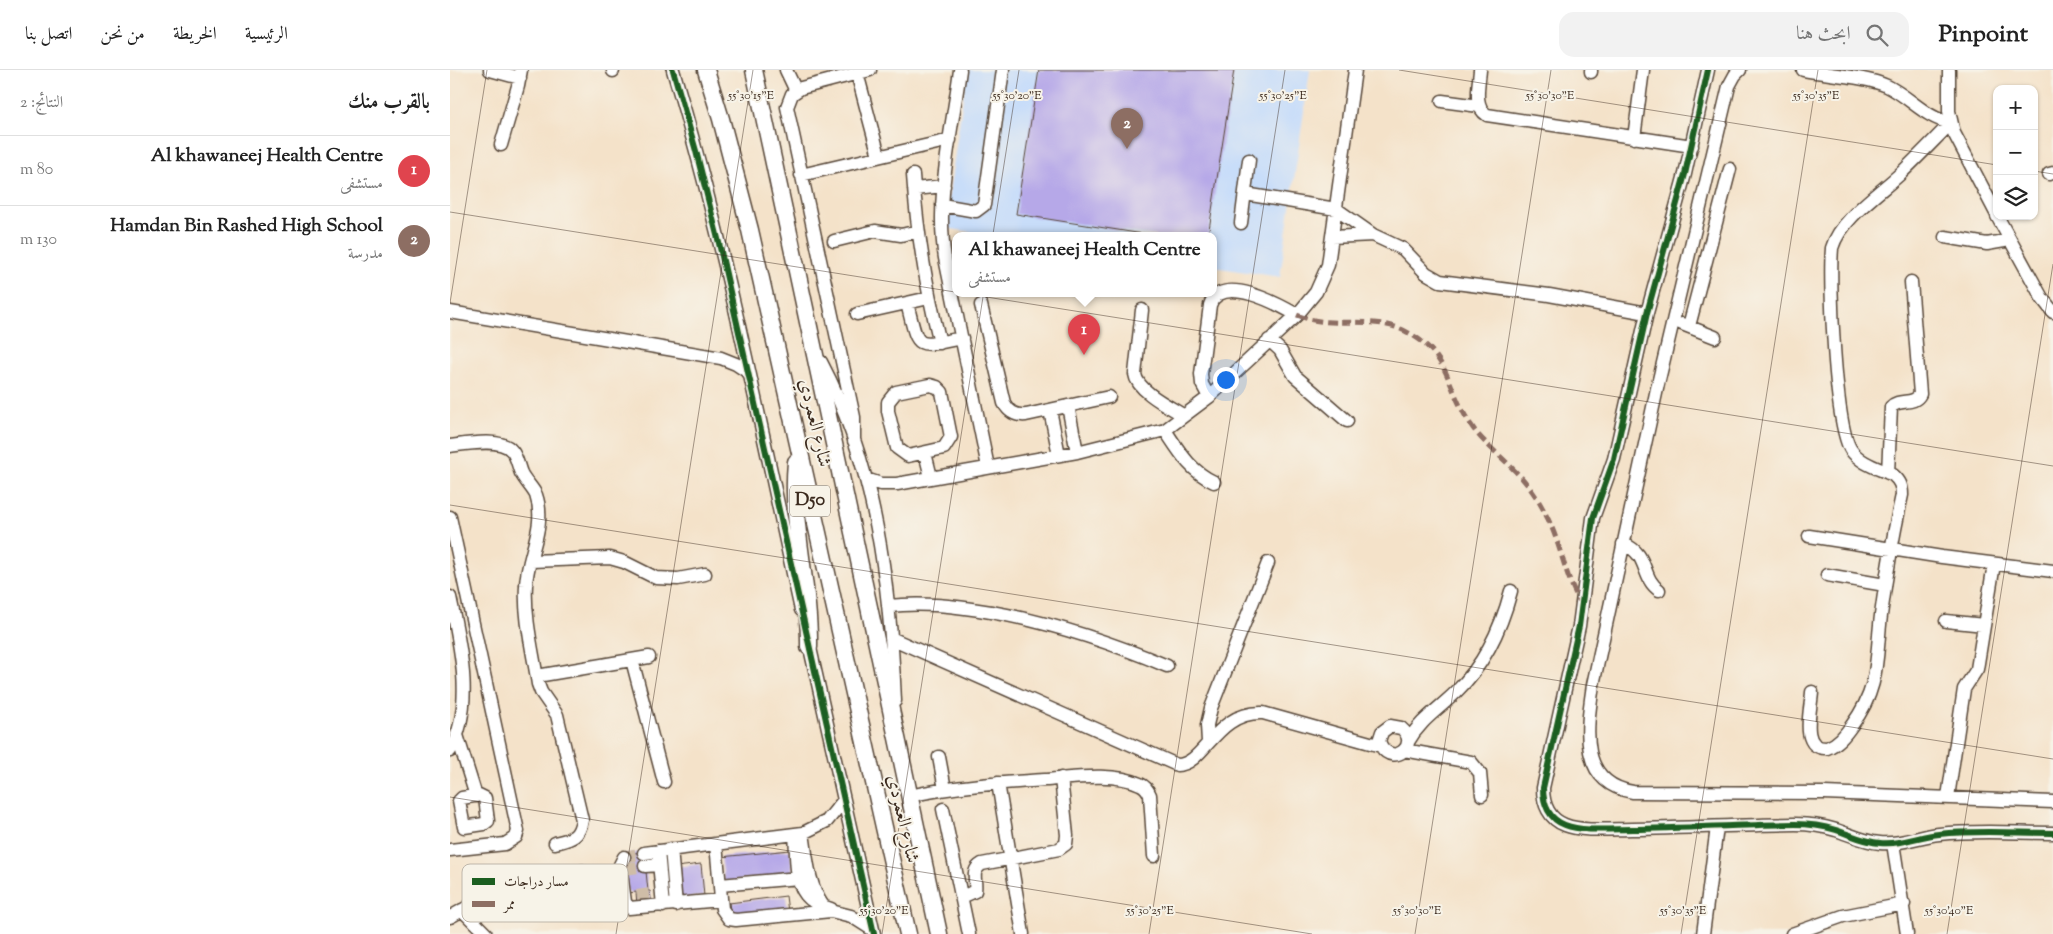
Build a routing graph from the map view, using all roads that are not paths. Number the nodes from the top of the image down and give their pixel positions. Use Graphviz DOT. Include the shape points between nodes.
graph roads {
  1 [pos="490,70"];
  2 [pos="673,70"];
  3 [pos="706,70"];
  4 [pos="754,70"];
  5 [pos="786,70"];
  6 [pos="870,70"];
  7 [pos="960,70"];
  8 [pos="1003,70"];
  9 [pos="1355,70"];
  10 [pos="1480,70"];
  11 [pos="1643,70"];
  12 [pos="1708,70"];
  13 [pos="1740,70"];
  14 [pos="1803,70"];
  15 [pos="1949,70"];
  16 [pos="857,73"];
  17 [pos="520,74"];
  18 [pos="796,90"];
  19 [pos="1442,101"];
  20 [pos="1479,106"];
  21 [pos="1951,123"];
  22 [pos="1634,138"];
  23 [pos="950,140"];
  24 [pos="501,145"];
  25 [pos="1692,146"];
  26 [pos="879,156"];
  27 [pos="1250,160"];
  28 [pos="1730,169"];
  29 [pos="800,175"];
  30 [pos="913,175"];
  31 [pos="944,186"];
  32 [pos="914,189"];
  33 [pos="1245,194"];
  34 [pos="942,205"];
  35 [pos="1336,209"];
  36 [pos="1993,209"];
  37 [pos="1999,220"];
  38 [pos="1241,223"];
  39 [pos="918,231"];
  40 [pos="1373,235"];
  41 [pos="1332,237"];
  42 [pos="1945,237"];
  43 [pos="2010,240"];
  44 [pos="834,241"];
  45 [pos="1911,282"];
  46 [pos="952,289"];
  47 [pos="1217,294"];
  48 [pos="954,297"];
  49 [pos="1214,297"];
  50 [pos="929,298"];
  51 [pos="906,303"];
  52 [pos="981,305"];
  53 [pos="1142,310"];
  54 [pos="450,312"];
  55 [pos="2053,312"];
  56 [pos="1646,313"];
  57 [pos="857,314"];
  58 [pos="1297,315"];
  59 [pos="1673,320"];
  60 [pos="1689,326"];
  61 [pos="740,336"];
  62 [pos="1715,337"];
  63 [pos="962,338"];
  64 [pos="1269,340"];
  65 [pos="940,343"];
  66 [pos="812,345"];
  67 [pos="721,358"];
  68 [pos="748,372"];
  69 [pos="1109,397"];
  70 [pos="1208,397"];
  71 [pos="1068,406"];
  72 [pos="1050,410"];
  73 [pos="1184,415"];
  74 [pos="1347,421"];
  75 [pos="1165,430"];
  76 [pos="854,441"];
  77 [pos="450,446"];
  78 [pos="798,447"];
  79 [pos="1078,452"];
  80 [pos="925,453"];
  81 [pos="1060,455"];
  82 [pos="988,467"];
  83 [pos="1888,473"];
  84 [pos="931,477"];
  85 [pos="866,479"];
  86 [pos="1214,482"];
  87 [pos="450,517"];
  88 [pos="1808,536"];
  89 [pos="1624,544"];
  90 [pos="1891,549"];
  91 [pos="530,561"];
  92 [pos="1268,563"];
  93 [pos="1994,564"];
  94 [pos="2053,571"];
  95 [pos="705,574"];
  96 [pos="1827,575"];
  97 [pos="1885,585"];
  98 [pos="1659,590"];
  99 [pos="1511,591"];
  100 [pos="450,597"];
  101 [pos="888,606"];
  102 [pos="451,611"];
  103 [pos="1946,621"];
  104 [pos="1984,625"];
  105 [pos="891,638"];
  106 [pos="810,648"];
  107 [pos="648,657"];
  108 [pos="632,660"];
  109 [pos="1167,666"];
  110 [pos="537,676"];
  111 [pos="1812,692"];
  112 [pos="1427,716"];
  113 [pos="1395,726"];
  114 [pos="896,734"];
  115 [pos="457,735"];
  116 [pos="1208,742"];
  117 [pos="1380,746"];
  118 [pos="1406,746"];
  119 [pos="450,751"];
  120 [pos="939,758"];
  121 [pos="1061,778"];
  122 [pos="664,782"];
  123 [pos="998,783"];
  124 [pos="945,789"];
  125 [pos="1482,795"];
  126 [pos="476,796"];
  127 [pos="909,796"];
  128 [pos="1948,798"];
  129 [pos="844,800"];
  130 [pos="2053,802"];
  131 [pos="943,809"];
  132 [pos="1717,827"];
  133 [pos="2053,833"];
  134 [pos="799,834"];
  135 [pos="555,843"];
  136 [pos="1893,844"];
  137 [pos="716,848"];
  138 [pos="450,850"];
  139 [pos="658,851"];
  140 [pos="671,853"];
  141 [pos="1154,856"];
  142 [pos="1010,858"];
  143 [pos="659,865"];
  144 [pos="799,878"];
  145 [pos="720,884"];
  146 [pos="628,888"];
  147 [pos="962,897"];
  148 [pos="628,900"];
  149 [pos="663,900"];
  150 [pos="721,900"];
  151 [pos="1904,904"];
  152 [pos="628,906"];
  153 [pos="823,906"];
  154 [pos="462,910"];
  155 [pos="838,912"];
  156 [pos="450,917"];
  157 [pos="474,922"];
  158 [pos="873,932"];
  159 [pos="486,934"];
  160 [pos="908,934"];
  161 [pos="939,934"];
  162 [pos="969,934"];
  163 [pos="1023,934"];
  164 [pos="1703,934"];
  165 [pos="1792,934"];
  166 [pos="1907,934"];
  1 -- 17 [label="street"];
  2 -- 61 [label="street" via="708,197"];
  3 -- 78 [label="main road, شارع العمردي / D50" via="741,197"];
  4 -- 66 [label="main road, شارع العمردي / D50"];
  5 -- 18 [label="street"];
  6 -- 16 [label="street"];
  7 -- 23 [label="street"];
  8 -- 34 [label="street" via="984,205 976,211"];
  9 -- 35 [label="street"];
  10 -- 20 [label="street"];
  11 -- 22 [label="street"];
  12 -- 25 [label="street"];
  13 -- 59 [label="street" via="1729,86"];
  14 -- 21 [label="street" via="1880,83 1902,94 1933,117"];
  15 -- 21 [label="street"];
  16 -- 18 [label="street"];
  16 -- 26 [label="street"];
  17 -- 24 [label="street"];
  18 -- 29 [label="street" via="786,107"];
  19 -- 20 [label="street"];
  20 -- 22 [label="street" via="1490,117"];
  21 -- 36 [label="street" via="1957,143"];
  21 -- 83 [label="street" via="1846,224 1832,248 1834,344 1844,432 1846,440 1862,461"];
  22 -- 25 [label="street"];
  23 -- 26 [label="street"];
  23 -- 31 [label="street"];
  25 -- 56 [label="street"];
  26 -- 29 [label="street"];
  27 -- 33 [label="street"];
  28 -- 60 [label="street"];
  29 -- 76 [label="street" via="854,417"];
  30 -- 32 [label="street"];
  31 -- 32 [label="street"];
  31 -- 34 [label="street"];
  32 -- 39 [label="street"];
  33 -- 35 [label="street"];
  33 -- 38 [label="street"];
  34 -- 46 [label="street" via="943,245"];
  35 -- 40 [label="street"];
  35 -- 41 [label="street"];
  37 -- 43 [label="street"];
  39 -- 44 [label="street" via="901,235 875,231"];
  39 -- 50 [label="street"];
  40 -- 41 [label="street"];
  40 -- 56 [label="street" via="1403,249 1426,273 1440,281 1540,294"];
  41 -- 58 [label="street" via="1328,265 1321,283"];
  42 -- 43 [label="street" via="1987,244"];
  43 -- 55 [label="street"];
  45 -- 83 [label="street" via="1920,394 1915,400 1891,407"];
  47 -- 58 [label="street" via="1224,291 1244,293 1271,301"];
  48 -- 63 [label="street"];
  49 -- 70 [label="street" via="1210,305 1201,374"];
  50 -- 51 [label="street"];
  50 -- 65 [label="street"];
  51 -- 57 [label="street"];
  51 -- 65 [label="street" via="919,342 925,345"];
  52 -- 72 [label="street" via="1006,408 1020,416"];
  53 -- 73 [label="street" via="1135,374 1137,382"];
  54 -- 67 [label="street"];
  56 -- 132 [label="street" via="1614,459 1593,518 1581,612 1543,796 1552,816 1571,827"];
  58 -- 64 [label="street"];
  59 -- 60 [label="street"];
  59 -- 89 [label="street"];
  60 -- 62 [label="street"];
  61 -- 67 [label="street" via="731,351"];
  61 -- 68 [label="street"];
  63 -- 65 [label="street"];
  63 -- 82 [label="street"];
  64 -- 70 [label="street"];
  64 -- 74 [label="street" via="1280,350 1294,376"];
  66 -- 76 [label="street"];
  66 -- 114 [label="main road, شارع العمردي / D50"];
  67 -- 68 [label="street"];
  68 -- 106 [label="street"];
  69 -- 71 [label="street"];
  70 -- 73 [label="street"];
  71 -- 72 [label="street"];
  71 -- 79 [label="street"];
  72 -- 81 [label="street"];
  73 -- 75 [label="street"];
  75 -- 79 [label="street"];
  75 -- 86 [label="street" via="1190,466"];
  76 -- 85 [label="street"];
  77 -- 91 [label="street" via="494,443 512,450 537,500 539,525"];
  78 -- 106 [label="main road" via="795,496"];
  78 -- 160 [label="main road, شارع العمردي / D50"];
  79 -- 81 [label="street"];
  80 -- 80 [label="street" via="944,448 951,437 942,392 930,385 896,392 887,406 900,452 908,456"];
  80 -- 84 [label="street"];
  81 -- 82 [label="street"];
  82 -- 84 [label="street"];
  83 -- 90 [label="street" via="1898,479 1902,489"];
  84 -- 85 [label="street" via="889,484"];
  85 -- 101 [label="street"];
  87 -- 138 [label="street" via="518,831 516,837 505,844"];
  88 -- 90 [label="street"];
  89 -- 98 [label="street" via="1638,553 1649,579"];
  89 -- 128 [label="street" via="1587,723 1591,755 1599,773 1610,784 1633,792 1824,793"];
  90 -- 93 [label="street"];
  90 -- 97 [label="street"];
  91 -- 95 [label="street" via="610,558 656,578 678,579"];
  91 -- 110 [label="street" via="525,603"];
  92 -- 116 [label="street" via="1211,708"];
  93 -- 94 [label="street"];
  93 -- 104 [label="street"];
  96 -- 97 [label="street"];
  97 -- 111 [label="street" via="1871,691 1863,711 1845,735 1827,748 1817,747 1809,735"];
  99 -- 112 [label="street" via="1500,628 1482,662 1457,692"];
  100 -- 102 [label="street"];
  101 -- 105 [label="street"];
  101 -- 109 [label="street" via="952,605 1026,618 1079,632"];
  102 -- 115 [label="street" via="460,656 463,702"];
  103 -- 104 [label="street"];
  104 -- 128 [label="street" via="1977,669 1964,689"];
  105 -- 114 [label="street"];
  105 -- 116 [label="street" via="1178,765 1188,762"];
  106 -- 129 [label="street"];
  107 -- 108 [label="street"];
  108 -- 110 [label="street"];
  108 -- 122 [label="street"];
  110 -- 135 [label="street" via="541,692 557,715 582,820 575,837"];
  112 -- 113 [label="street"];
  112 -- 118 [label="street"];
  113 -- 117 [label="street" via="1382,732"];
  113 -- 118 [label="street" via="1405,731"];
  114 -- 127 [label="main road, شارع العمردي / D50"];
  115 -- 119 [label="street"];
  115 -- 126 [label="street"];
  116 -- 117 [label="street" via="1235,718 1253,712"];
  117 -- 118 [label="street" via="1391,754 1400,753"];
  118 -- 125 [label="street" via="1471,762 1480,773"];
  120 -- 124 [label="street"];
  121 -- 123 [label="street"];
  121 -- 141 [label="street" via="1112,778 1145,787 1150,795"];
  121 -- 142 [label="street" via="1066,844 1059,849"];
  123 -- 124 [label="street"];
  123 -- 142 [label="street"];
  124 -- 127 [label="street"];
  127 -- 161 [label="main road, شارع العمردي / D50"];
  128 -- 130 [label="street"];
  129 -- 134 [label="street" via="827,821"];
  129 -- 158 [label="street"];
  131 -- 147 [label="street"];
  132 -- 136 [label="street" via="1809,825 1869,842"];
  132 -- 164 [label="street"];
  133 -- 136 [label="street" via="1939,834"];
  134 -- 137 [label="street"];
  134 -- 144 [label="street"];
  134 -- 153 [label="street" via="811,882"];
  136 -- 151 [label="street"];
  137 -- 140 [label="street"];
  137 -- 145 [label="street"];
  139 -- 140 [label="street"];
  139 -- 143 [label="street"];
  139 -- 143 [label="street" via="644,859"];
  140 -- 149 [label="street"];
  142 -- 147 [label="street" via="978,866 974,873 975,891"];
  142 -- 163 [label="street"];
  143 -- 149 [label="street"];
  144 -- 145 [label="street"];
  144 -- 153 [label="street" via="808,898"];
  145 -- 150 [label="street"];
  146 -- 148 [label="street"];
  147 -- 162 [label="street"];
  149 -- 150 [label="street"];
  149 -- 152 [label="street" via="632,909"];
  150 -- 155 [label="street" via="723,913 732,920"];
  151 -- 165 [label="street" via="1843,916"];
  151 -- 166 [label="street"];
  153 -- 155 [label="street"];
  154 -- 156 [label="street"];
  155 -- 158 [label="street" via="851,916"];
  157 -- 159 [label="street"];
}
